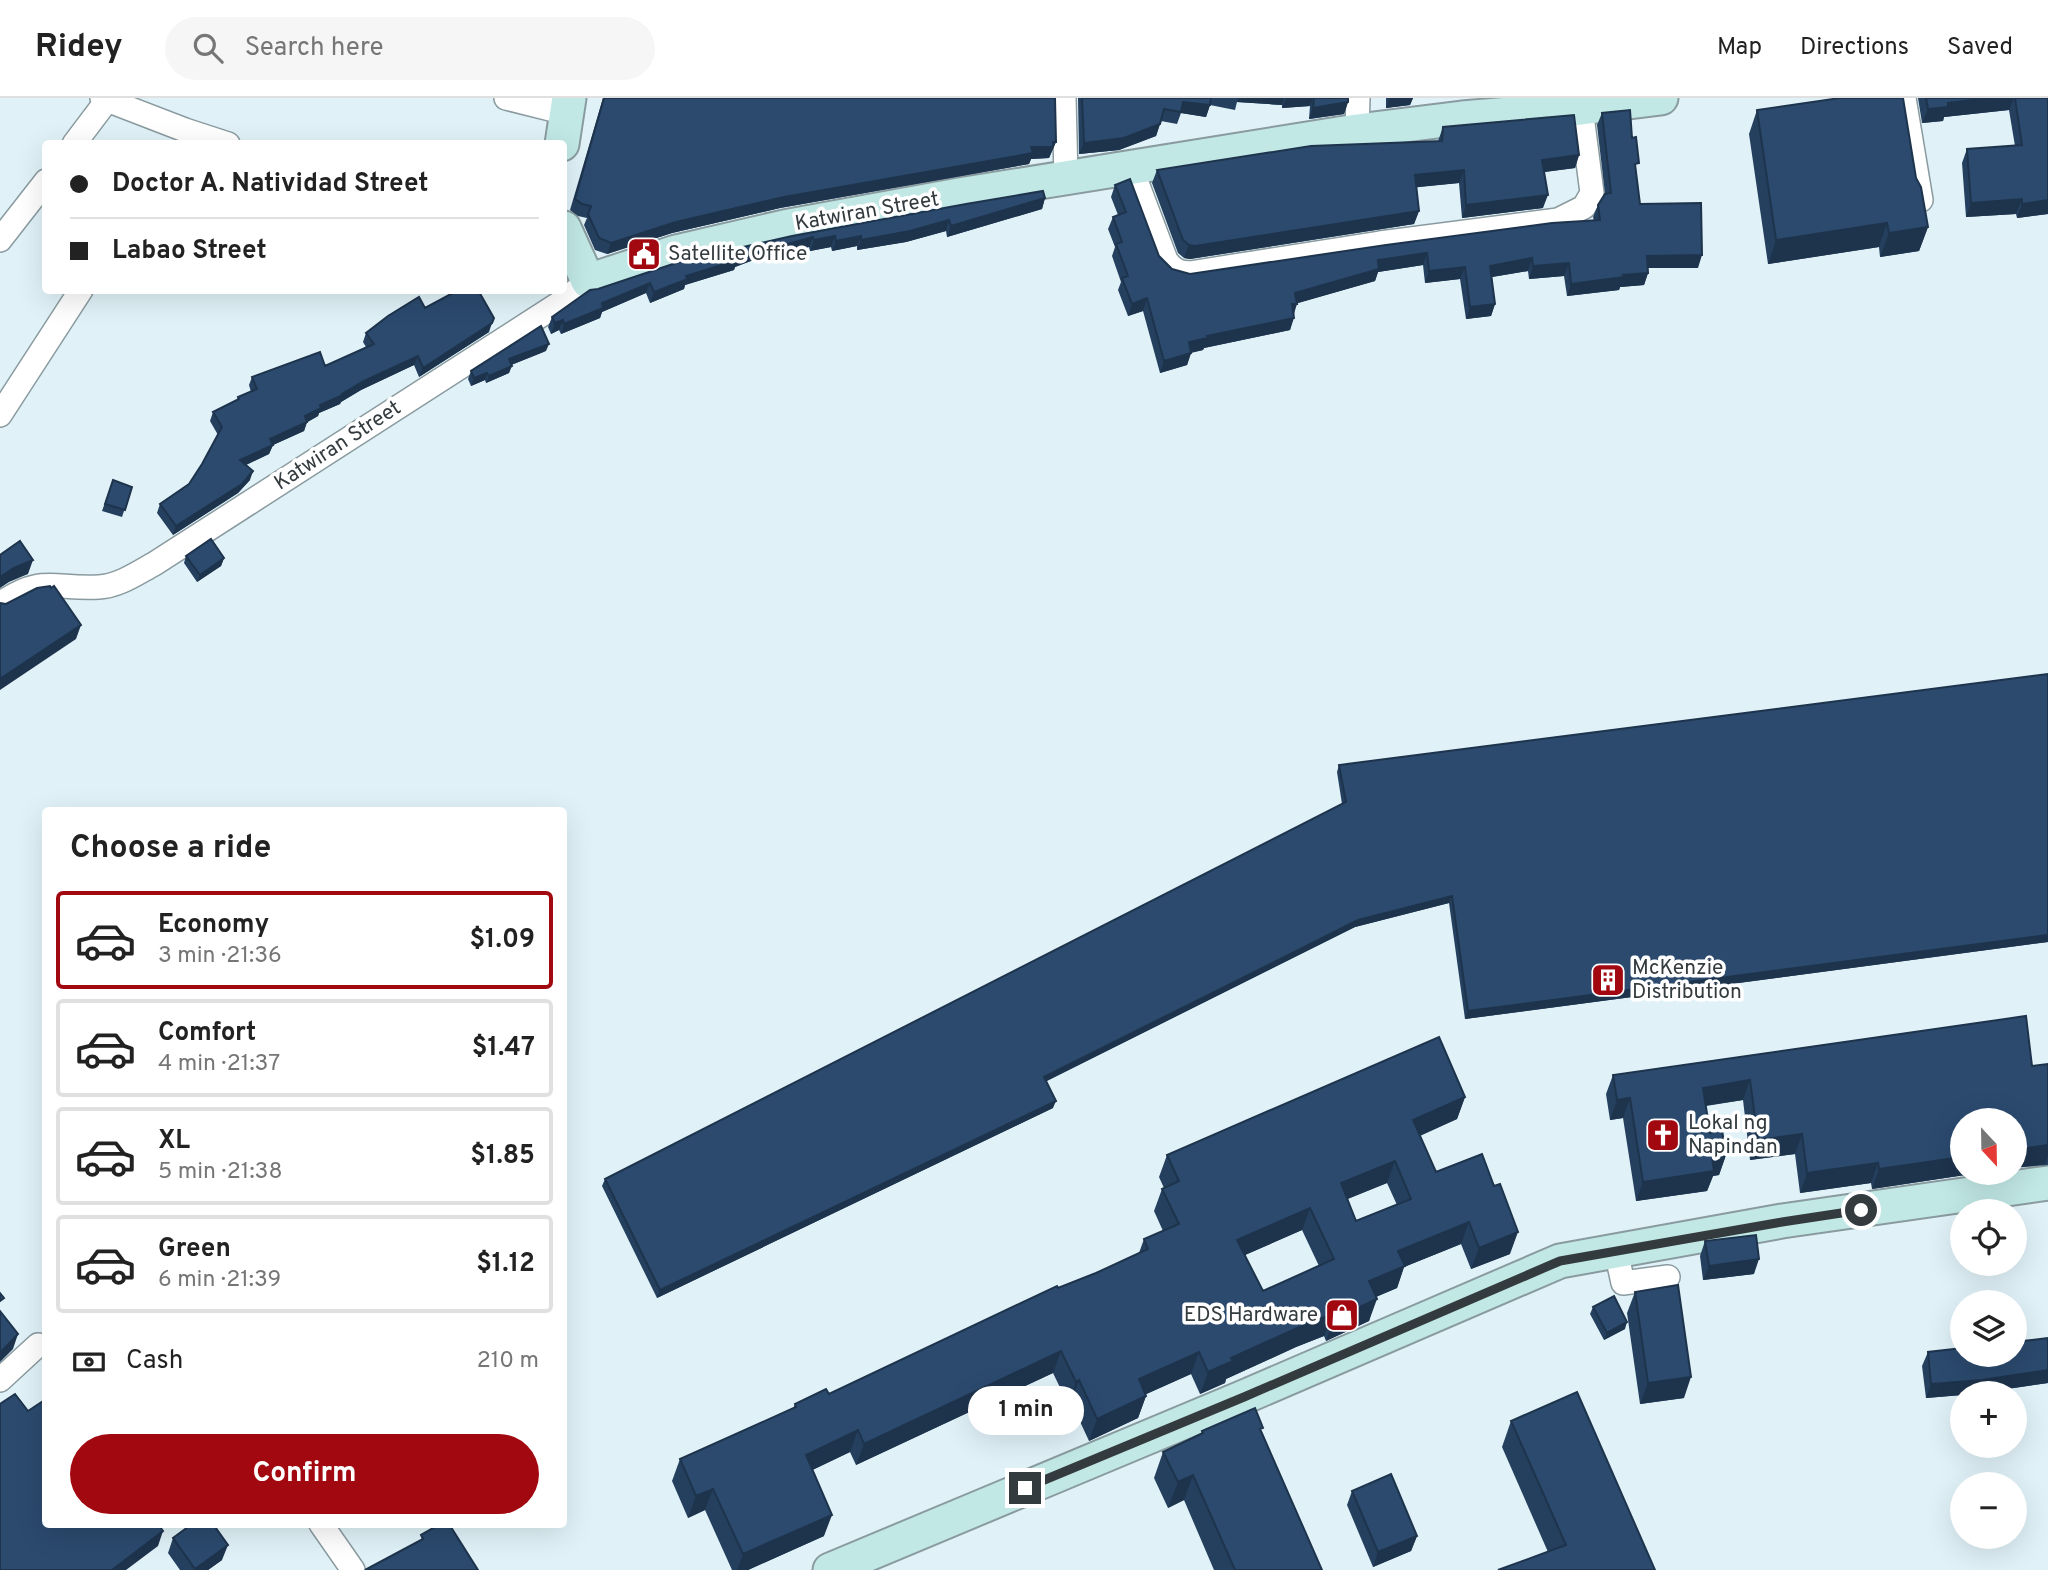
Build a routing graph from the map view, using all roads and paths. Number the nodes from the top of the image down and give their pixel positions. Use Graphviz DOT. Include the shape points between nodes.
graph roads {
  1 [pos="506,98"];
  2 [pos="1064,98"];
  3 [pos="1358,98"];
  4 [pos="1661,98"];
  5 [pos="1904,98"];
  6 [pos="105,99"];
  7 [pos="1462,108"];
  8 [pos="1581,108"];
  9 [pos="566,118"];
  10 [pos="1357,131"];
  11 [pos="182,137"];
  12 [pos="77,140"];
  13 [pos="202,140"];
  14 [pos="1131,167"];
  15 [pos="1066,177"];
  16 [pos="42,186"];
  17 [pos="1921,200"];
  18 [pos="567,234"];
  19 [pos="0,240"];
  20 [pos="589,281"];
  21 [pos="78,294"];
  22 [pos="0,415"];
  23 [pos="0,604"];
  24 [pos="2048,1183"];
  25 [pos="1616,1251"];
  26 [pos="1668,1277"];
  27 [pos="38,1345"];
  28 [pos="0,1380"];
  29 [pos="324,1528"];
  30 [pos="353,1570"];
  31 [pos="830,1570"];
  1 -- 9 [label="street"];
  2 -- 15 [label="street"];
  3 -- 10 [label="street"];
  4 -- 8 [label="main road, Katwiran Street"];
  5 -- 17 [label="street"];
  6 -- 11 [label="street"];
  6 -- 12 [label="street"];
  7 -- 8 [label="main road, Katwiran Street"];
  7 -- 10 [label="main road, Katwiran Street"];
  8 -- 14 [label="street" via="1592,193 1584,207 1569,216 1196,272 1179,272 1169,265"];
  10 -- 14 [label="main road, Katwiran Street"];
  11 -- 13 [label="street"];
  14 -- 15 [label="main road, Katwiran Street"];
  15 -- 20 [label="main road, Katwiran Street" via="784,227 676,252"];
  16 -- 19 [label="street"];
  18 -- 20 [label="main road"];
  20 -- 23 [label="street, Katwiran Street" via="154,564 118,583 33,586"];
  21 -- 22 [label="street"];
  24 -- 25 [label="main road" via="1795,1219"];
  25 -- 26 [label="street" via="1623,1283"];
  25 -- 31 [label="main road" via="1560,1261"];
  27 -- 28 [label="street"];
  29 -- 30 [label="street"];
}
